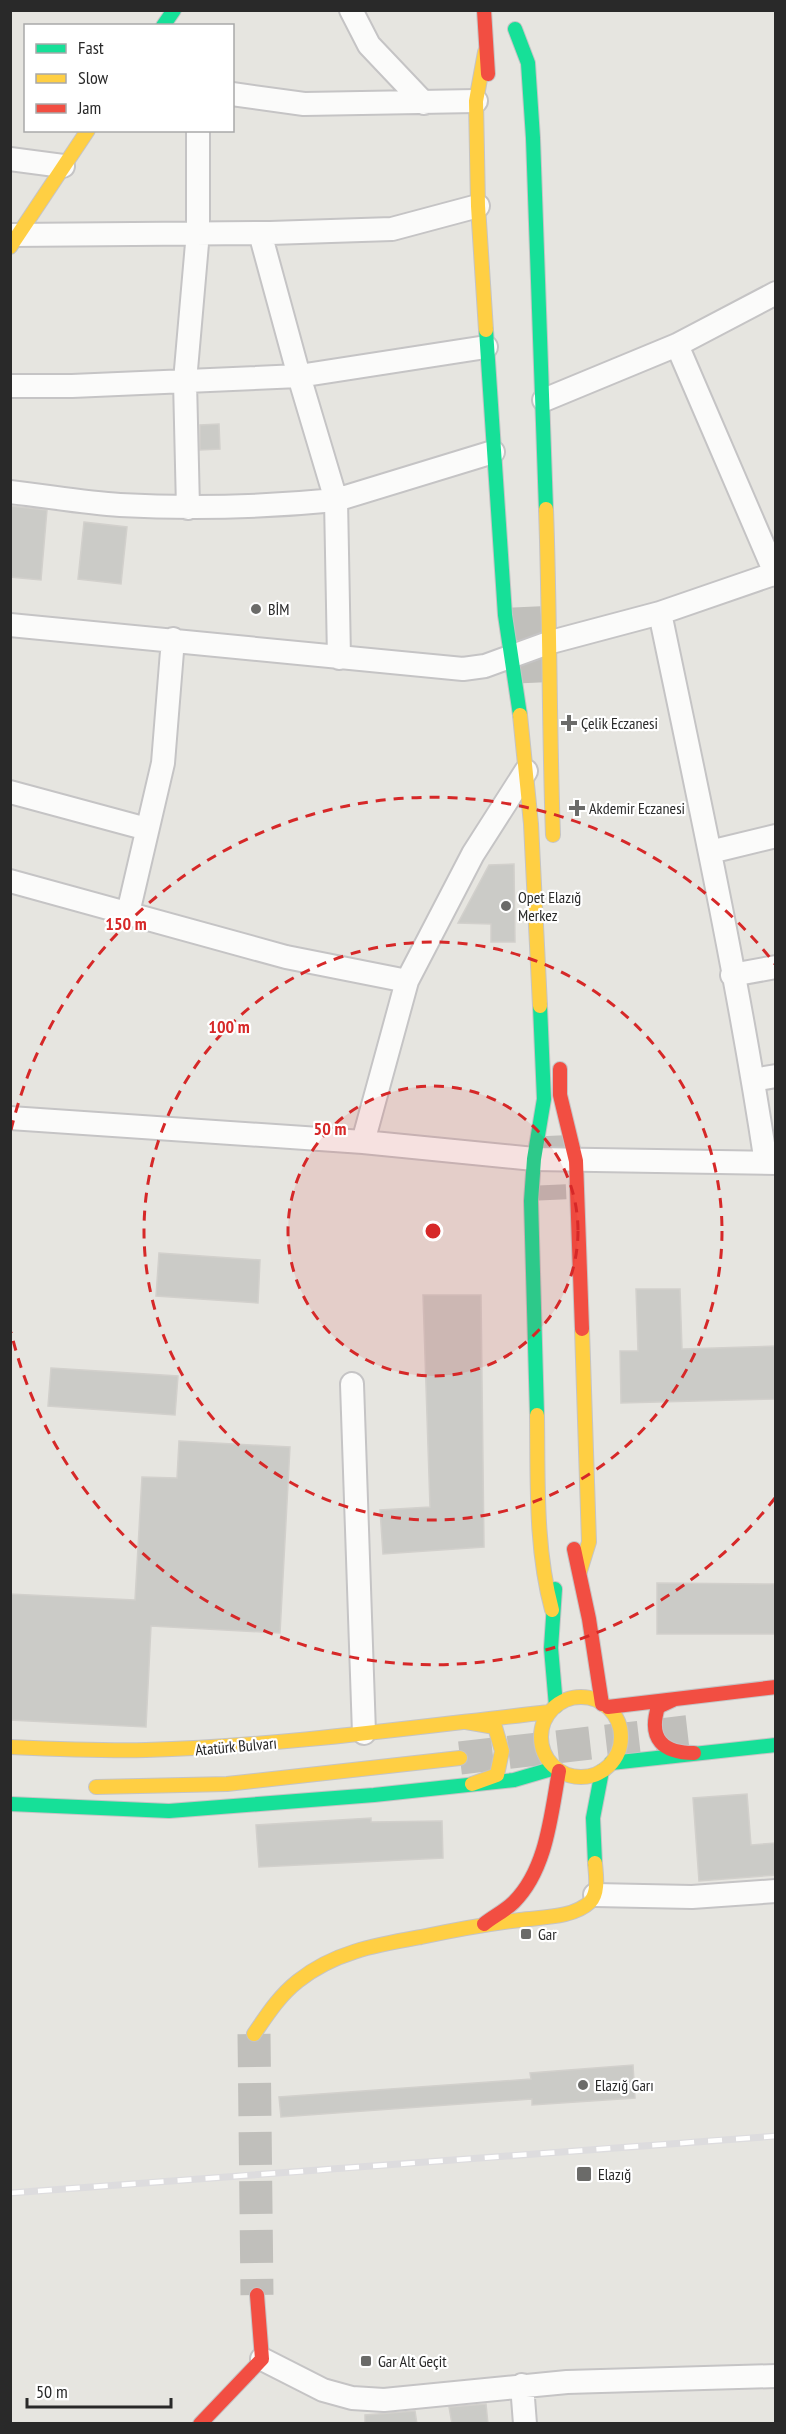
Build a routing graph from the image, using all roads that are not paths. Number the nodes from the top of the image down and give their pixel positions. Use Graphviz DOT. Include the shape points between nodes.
graph roads {
  1 [pos="174,10"];
  2 [pos="351,10"];
  3 [pos="484,10"];
  4 [pos="514,10"];
  5 [pos="165,24"];
  6 [pos="515,29"];
  7 [pos="511,58"];
  8 [pos="234,94"];
  9 [pos="484,97"];
  10 [pos="424,103"];
  11 [pos="87,132"];
  12 [pos="198,132"];
  13 [pos="10,159"];
  14 [pos="63,166"];
  15 [pos="478,206"];
  16 [pos="198,232"];
  17 [pos="260,233"];
  18 [pos="13,239"];
  19 [pos="776,293"];
  20 [pos="676,345"];
  21 [pos="486,347"];
  22 [pos="299,376"];
  23 [pos="185,381"];
  24 [pos="10,386"];
  25 [pos="544,400"];
  26 [pos="493,452"];
  27 [pos="10,492"];
  28 [pos="336,500"];
  29 [pos="188,508"];
  30 [pos="532,514"];
  31 [pos="775,574"];
  32 [pos="537,605"];
  33 [pos="660,613"];
  34 [pos="10,625"];
  35 [pos="173,639"];
  36 [pos="551,642"];
  37 [pos="511,656"];
  38 [pos="339,658"];
  39 [pos="526,771"];
  40 [pos="10,792"];
  41 [pos="147,829"];
  42 [pos="776,836"];
  43 [pos="553,845"];
  44 [pos="710,852"];
  45 [pos="10,881"];
  46 [pos="128,913"];
  47 [pos="776,967"];
  48 [pos="732,975"];
  49 [pos="407,981"];
  50 [pos="559,1059"];
  51 [pos="764,1078"];
  52 [pos="10,1118"];
  53 [pos="363,1142"];
  54 [pos="534,1159"];
  55 [pos="576,1161"];
  56 [pos="771,1163"];
  57 [pos="352,1383"];
  58 [pos="571,1540"];
  59 [pos="556,1560"];
  60 [pos="580,1571"];
  61 [pos="552,1610"];
  62 [pos="776,1687"];
  63 [pos="673,1700"];
  64 [pos="764,1702"];
  65 [pos="605,1706"];
  66 [pos="553,1709"];
  67 [pos="692,1709"];
  68 [pos="458,1721"];
  69 [pos="364,1733"];
  70 [pos="776,1745"];
  71 [pos="10,1746"];
  72 [pos="696,1753"];
  73 [pos="460,1758"];
  74 [pos="607,1767"];
  75 [pos="557,1769"];
  76 [pos="472,1784"];
  77 [pos="77,1787"];
  78 [pos="10,1804"];
  79 [pos="776,1891"];
  80 [pos="595,1895"];
  81 [pos="484,1924"];
  82 [pos="254,2034"];
  83 [pos="257,2295"];
  84 [pos="262,2359"];
  85 [pos="776,2376"];
  86 [pos="522,2385"];
  87 [pos="200,2424"];
  88 [pos="525,2424"];
  1 -- 5 [label="main road"];
  2 -- 10 [label="street" via="369,45"];
  3 -- 9 [label="main road"];
  4 -- 6 [label="main road"];
  6 -- 7 [label="main road"];
  6 -- 25 [label="main road" via="528,63"];
  8 -- 10 [label="street" via="304,104"];
  9 -- 10 [label="street"];
  9 -- 15 [label="main road"];
  11 -- 14 [label="main road"];
  12 -- 16 [label="street"];
  13 -- 14 [label="street"];
  14 -- 18 [label="main road"];
  15 -- 17 [label="street" via="392,229"];
  15 -- 21 [label="main road"];
  16 -- 17 [label="street"];
  16 -- 18 [label="street"];
  16 -- 23 [label="street"];
  17 -- 22 [label="street"];
  19 -- 20 [label="street"];
  20 -- 25 [label="street"];
  20 -- 31 [label="street"];
  21 -- 22 [label="street"];
  21 -- 26 [label="main road"];
  22 -- 23 [label="street"];
  22 -- 28 [label="street"];
  23 -- 24 [label="street"];
  23 -- 29 [label="street"];
  25 -- 36 [label="main road"];
  26 -- 28 [label="street"];
  26 -- 37 [label="main road"];
  27 -- 29 [label="street" via="117,505"];
  28 -- 29 [label="street"];
  28 -- 38 [label="street"];
  30 -- 32 [label="main road"];
  31 -- 33 [label="street"];
  33 -- 36 [label="street"];
  33 -- 44 [label="street"];
  34 -- 35 [label="street"];
  35 -- 38 [label="street"];
  35 -- 41 [label="street" via="163,764"];
  36 -- 37 [label="street"];
  36 -- 43 [label="main road"];
  37 -- 38 [label="street" via="463,669"];
  37 -- 39 [label="main road"];
  39 -- 49 [label="street" via="473,854"];
  39 -- 54 [label="main road" via="544,1100"];
  40 -- 41 [label="street"];
  41 -- 46 [label="street"];
  42 -- 44 [label="street"];
  44 -- 48 [label="street"];
  45 -- 46 [label="street"];
  46 -- 49 [label="street" via="286,957"];
  47 -- 48 [label="street"];
  48 -- 51 [label="street"];
  49 -- 53 [label="street"];
  50 -- 55 [label="main road" via="560,1095"];
  51 -- 56 [label="street"];
  52 -- 53 [label="street"];
  53 -- 54 [label="street"];
  54 -- 55 [label="street"];
  54 -- 61 [label="main road" via="540,1538 544,1581"];
  55 -- 56 [label="street"];
  55 -- 60 [label="main road" via="589,1542"];
  57 -- 69 [label="street"];
  58 -- 60 [label="main road"];
  59 -- 61 [label="main road"];
  60 -- 65 [label="main road"];
  61 -- 66 [label="main road" via="549,1650"];
  62 -- 63 [label="main road"];
  63 -- 65 [label="main road"];
  63 -- 72 [label="main road" via="658,1707 653,1719 662,1744 673,1752"];
  64 -- 67 [label="main road"];
  65 -- 66 [label="main road" via="584,1697 571,1698"];
  65 -- 74 [label="main road" via="616,1718 621,1743"];
  66 -- 68 [label="main road"];
  66 -- 75 [label="main road" via="543,1723 540,1737 542,1750"];
  68 -- 69 [label="main road"];
  68 -- 76 [label="main road" via="495,1726 501,1739 497,1775"];
  69 -- 71 [label="main road" via="142,1751"];
  70 -- 72 [label="main road"];
  72 -- 74 [label="main road"];
  73 -- 77 [label="main road" via="227,1784"];
  74 -- 75 [label="main road" via="584,1777"];
  74 -- 80 [label="main road" via="593,1818"];
  75 -- 76 [label="main road"];
  75 -- 81 [label="main road" via="545,1835 527,1884 515,1901"];
  76 -- 78 [label="main road" via="169,1811"];
  79 -- 80 [label="street" via="692,1897"];
  80 -- 81 [label="main road" via="580,1910 568,1914"];
  81 -- 82 [label="main road" via="368,1947 321,1965 278,1999"];
  83 -- 84 [label="main road"];
  84 -- 86 [label="street" via="323,2390 352,2398 384,2400"];
  84 -- 87 [label="main road"];
  85 -- 86 [label="street"];
  86 -- 88 [label="street"];
}
